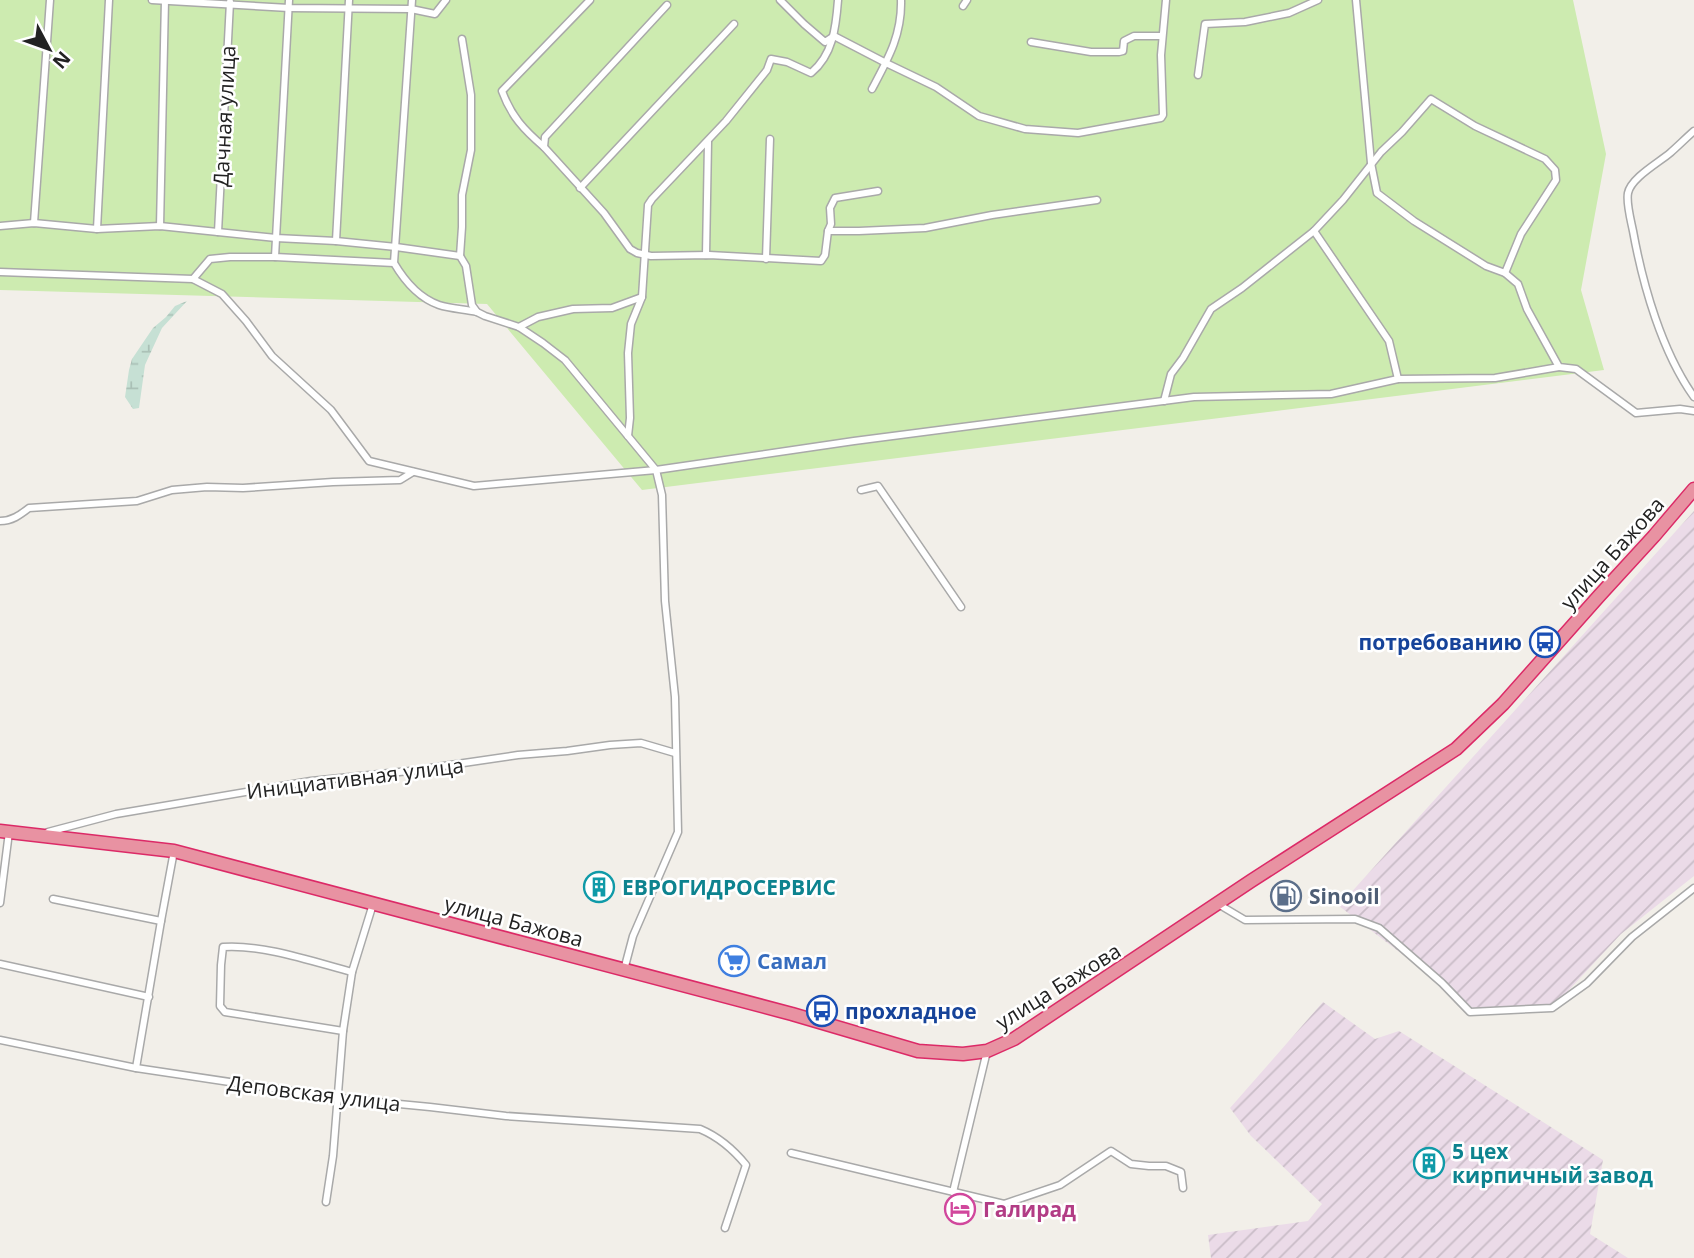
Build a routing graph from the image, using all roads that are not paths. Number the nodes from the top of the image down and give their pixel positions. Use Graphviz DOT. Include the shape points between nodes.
graph roads {
  1 [pos="50,0"];
  2 [pos="109,0"];
  3 [pos="152,0"];
  4 [pos="165,0"];
  5 [pos="349,0"];
  6 [pos="412,0"];
  7 [pos="446,0"];
  8 [pos="590,0"];
  9 [pos="780,0"];
  10 [pos="838,0"];
  11 [pos="901,0"];
  12 [pos="1166,0"];
  13 [pos="1318,0"];
  14 [pos="1356,0"];
  15 [pos="230,2"];
  16 [pos="289,4"];
  17 [pos="667,5"];
  18 [pos="411,9"];
  19 [pos="349,10"];
  20 [pos="734,24"];
  21 [pos="834,36"];
  22 [pos="1162,36"];
  23 [pos="462,39"];
  24 [pos="1031,42"];
  25 [pos="886,63"];
  26 [pos="1198,75"];
  27 [pos="872,89"];
  28 [pos="1694,131"];
  29 [pos="770,139"];
  30 [pos="708,141"];
  31 [pos="544,147"];
  32 [pos="1371,163"];
  33 [pos="580,188"];
  34 [pos="878,191"];
  35 [pos="1097,200"];
  36 [pos="34,223"];
  37 [pos="0,226"];
  38 [pos="160,226"];
  39 [pos="97,229"];
  40 [pos="828,231"];
  41 [pos="1314,231"];
  42 [pos="218,232"];
  43 [pos="276,238"];
  44 [pos="336,242"];
  45 [pos="396,247"];
  46 [pos="644,255"];
  47 [pos="460,256"];
  48 [pos="706,256"];
  49 [pos="275,257"];
  50 [pos="765,259"];
  51 [pos="394,263"];
  52 [pos="0,272"];
  53 [pos="1505,272"];
  54 [pos="193,279"];
  55 [pos="642,297"];
  56 [pos="477,312"];
  57 [pos="519,327"];
  58 [pos="1559,367"];
  59 [pos="1398,379"];
  60 [pos="1694,381"];
  61 [pos="1685,385"];
  62 [pos="1694,397"];
  63 [pos="1164,401"];
  64 [pos="1694,411"];
  65 [pos="628,436"];
  66 [pos="656,470"];
  67 [pos="413,472"];
  68 [pos="1694,489"];
  69 [pos="861,490"];
  70 [pos="0,520"];
  71 [pos="961,607"];
  72 [pos="675,753"];
  73 [pos="5,831"];
  74 [pos="36,836"];
  75 [pos="174,851"];
  76 [pos="1694,888"];
  77 [pos="53,899"];
  78 [pos="0,904"];
  79 [pos="373,904"];
  80 [pos="1217,904"];
  81 [pos="160,920"];
  82 [pos="0,964"];
  83 [pos="624,970"];
  84 [pos="352,972"];
  85 [pos="149,997"];
  86 [pos="343,1031"];
  87 [pos="0,1040"];
  88 [pos="987,1051"];
  89 [pos="136,1068"];
  90 [pos="337,1098"];
  91 [pos="791,1153"];
  92 [pos="1183,1188"];
  93 [pos="953,1192"];
  94 [pos="327,1202"];
  95 [pos="725,1228"];
  1 -- 36 [label="street"];
  2 -- 39 [label="street"];
  3 -- 4 [label="street"];
  4 -- 15 [label="street"];
  4 -- 38 [label="street"];
  5 -- 19 [label="street"];
  6 -- 18 [label="street"];
  7 -- 18 [label="street" via="435,15"];
  8 -- 31 [label="street" via="502,91 509,110"];
  9 -- 21 [label="street" via="825,42"];
  10 -- 21 [label="street"];
  11 -- 25 [label="street" via="901,19"];
  12 -- 22 [label="street"];
  13 -- 26 [label="street" via="1289,13 1205,24"];
  14 -- 32 [label="street"];
  15 -- 16 [label="street"];
  15 -- 42 [label="street, Дачная улица"];
  16 -- 19 [label="street"];
  16 -- 43 [label="street"];
  17 -- 31 [label="street" via="545,137"];
  18 -- 19 [label="street"];
  18 -- 45 [label="street"];
  19 -- 44 [label="street"];
  20 -- 33 [label="street"];
  21 -- 25 [label="street"];
  21 -- 30 [label="street" via="827,54 811,73 771,59 767,70"];
  22 -- 24 [label="street" via="1134,36 1124,41 1119,52"];
  22 -- 25 [label="street" via="1161,118 1078,133 1025,129 979,116 936,87"];
  23 -- 47 [label="street" via="471,95 471,150 462,195"];
  25 -- 27 [label="street"];
  28 -- 61 [label="street" via="1638,177 1628,192 1637,254 1657,326"];
  29 -- 50 [label="street"];
  30 -- 46 [label="street" via="648,205"];
  30 -- 48 [label="street"];
  31 -- 33 [label="street"];
  32 -- 41 [label="street"];
  32 -- 53 [label="street" via="1377,193 1486,266"];
  32 -- 53 [label="street" via="1431,99 1545,159 1555,170 1556,180 1521,234"];
  33 -- 46 [label="street" via="630,248"];
  34 -- 40 [label="street" via="835,198"];
  35 -- 40 [label="street" via="925,228"];
  36 -- 37 [label="street"];
  36 -- 39 [label="street"];
  38 -- 39 [label="street"];
  38 -- 42 [label="street"];
  40 -- 50 [label="street" via="821,261"];
  41 -- 59 [label="street" via="1389,341"];
  41 -- 63 [label="street" via="1211,309 1171,374"];
  42 -- 43 [label="street"];
  43 -- 44 [label="street"];
  43 -- 49 [label="street"];
  44 -- 45 [label="street"];
  45 -- 47 [label="street"];
  45 -- 51 [label="street"];
  46 -- 48 [label="street"];
  46 -- 55 [label="street"];
  47 -- 56 [label="street"];
  48 -- 50 [label="street"];
  49 -- 51 [label="street"];
  49 -- 54 [label="street" via="210,259"];
  51 -- 56 [label="street" via="404,280 438,304"];
  52 -- 54 [label="street"];
  53 -- 58 [label="street" via="1518,284"];
  54 -- 67 [label="street" via="222,294 272,356 331,410 369,461"];
  55 -- 57 [label="street" via="612,308 545,315"];
  55 -- 65 [label="street" via="631,324 628,353"];
  56 -- 57 [label="street"];
  57 -- 65 [label="street" via="565,360"];
  58 -- 59 [label="street" via="1495,378"];
  58 -- 64 [label="street" via="1576,369 1636,413"];
  59 -- 63 [label="street" via="1331,394"];
  60 -- 61 [label="street"];
  61 -- 62 [label="street"];
  63 -- 66 [label="street"];
  65 -- 66 [label="street"];
  66 -- 67 [label="street" via="474,486"];
  66 -- 72 [label="street" via="662,495"];
  67 -- 70 [label="street" via="400,480 172,490 137,501 29,508 8,521"];
  68 -- 80 [label="highway, улица Бажова" via="1503,704 1455,749"];
  69 -- 71 [label="street" via="878,486"];
  72 -- 74 [label="street, Инициативная улица" via="641,743 610,745 311,781 116,814"];
  72 -- 83 [label="street" via="678,832 633,936"];
  73 -- 74 [label="highway, улица Бажова"];
  73 -- 78 [label="street"];
  74 -- 75 [label="highway, улица Бажова"];
  75 -- 79 [label="highway, улица Бажова"];
  75 -- 81 [label="street"];
  76 -- 80 [label="street" via="1552,1008 1470,1012 1378,928 1355,919 1245,920"];
  77 -- 81 [label="street"];
  79 -- 83 [label="highway, улица Бажова"];
  79 -- 84 [label="street"];
  80 -- 88 [label="highway, улица Бажова" via="1014,1039"];
  81 -- 85 [label="street"];
  82 -- 85 [label="street"];
  83 -- 88 [label="highway, улица Бажова" via="918,1051"];
  84 -- 86 [label="street"];
  84 -- 86 [label="street" via="238,946 223,947 220,965 220,1006 225,1012"];
  85 -- 89 [label="street"];
  86 -- 90 [label="street"];
  87 -- 89 [label="street, Деповская улица"];
  88 -- 93 [label="street"];
  89 -- 90 [label="street, Деповская улица"];
  90 -- 94 [label="street"];
  90 -- 95 [label="street, Деповская улица" via="506,1116 700,1129 714,1135 746,1165"];
  91 -- 93 [label="street"];
  92 -- 93 [label="street" via="1181,1172 1166,1166 1131,1164 1111,1150 1060,1185 1004,1204"];
}
